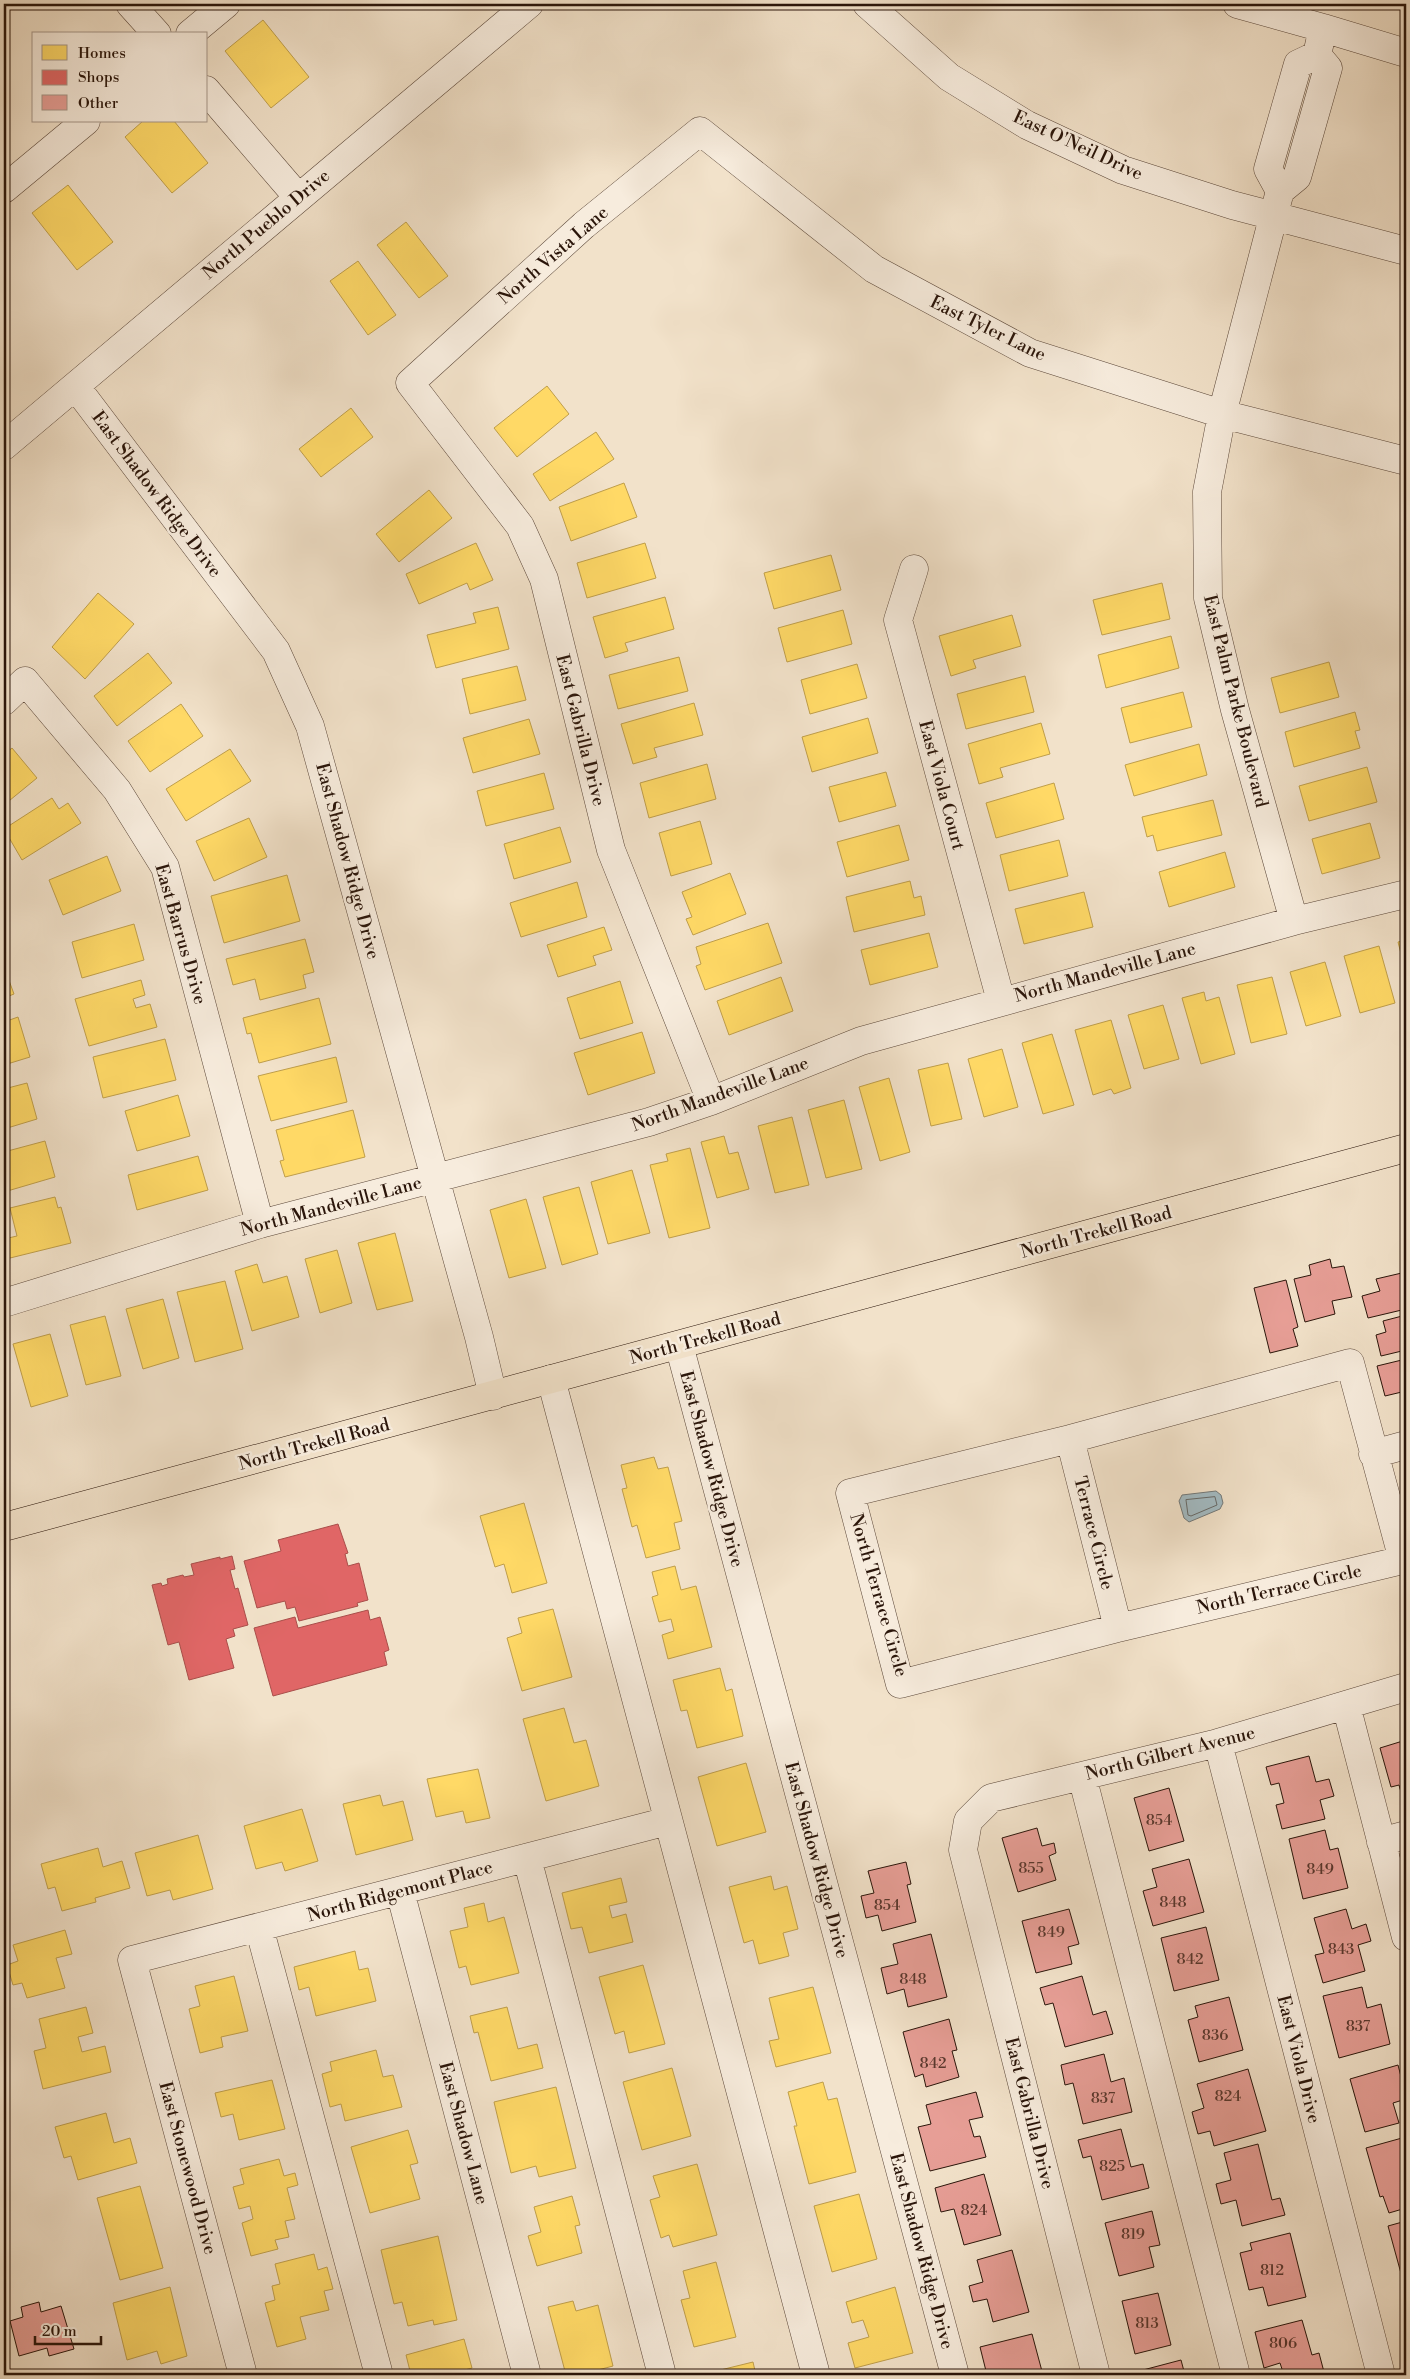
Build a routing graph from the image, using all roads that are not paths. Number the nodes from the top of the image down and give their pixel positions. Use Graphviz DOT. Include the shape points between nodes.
graph roads {
  1 [pos="130,4"];
  2 [pos="226,4"];
  3 [pos="529,4"];
  4 [pos="867,4"];
  5 [pos="1237,4"];
  6 [pos="1323,28"];
  7 [pos="155,32"];
  8 [pos="192,32"];
  9 [pos="1406,54"];
  10 [pos="208,92"];
  11 [pos="85,122"];
  12 [pos="700,132"];
  13 [pos="4,190"];
  14 [pos="297,196"];
  15 [pos="1277,203"];
  16 [pos="1406,251"];
  17 [pos="410,383"];
  18 [pos="76,387"];
  19 [pos="1222,414"];
  20 [pos="4,446"];
  21 [pos="1406,460"];
  22 [pos="914,569"];
  23 [pos="4,701"];
  24 [pos="1406,894"];
  25 [pos="1294,921"];
  26 [pos="1001,1001"];
  27 [pos="711,1101"];
  28 [pos="1406,1148"];
  29 [pos="435,1178"];
  30 [pos="260,1224"];
  31 [pos="4,1302"];
  32 [pos="679,1345"];
  33 [pos="551,1379"];
  34 [pos="493,1396"];
  35 [pos="1070,1439"];
  36 [pos="1406,1445"];
  37 [pos="1373,1454"];
  38 [pos="4,1527"];
  39 [pos="1118,1628"];
  40 [pos="1406,1687"];
  41 [pos="1346,1705"];
  42 [pos="1218,1743"];
  43 [pos="1082,1776"];
  44 [pos="668,1821"];
  45 [pos="1394,1838"];
  46 [pos="963,1850"];
  47 [pos="527,1858"];
  48 [pos="400,1891"];
  49 [pos="259,1927"];
  50 [pos="1406,1937"];
  51 [pos="132,1960"];
  52 [pos="243,2375"];
  53 [pos="379,2375"];
  54 [pos="527,2375"];
  55 [pos="662,2375"];
  56 [pos="816,2375"];
  57 [pos="955,2375"];
  58 [pos="1096,2375"];
  59 [pos="1236,2375"];
  60 [pos="1381,2375"];
  1 -- 7 [label="street"];
  2 -- 8 [label="street"];
  3 -- 14 [label="street, North Pueblo Drive"];
  4 -- 15 [label="street, East O'Neil Drive" via="949,77 1027,125 1123,170"];
  5 -- 6 [label="street"];
  6 -- 9 [label="street"];
  6 -- 15 [label="street" via="1317,54 1328,68 1297,177"];
  10 -- 14 [label="street"];
  11 -- 13 [label="street"];
  12 -- 17 [label="street, North Vista Lane" via="584,225"];
  12 -- 19 [label="street, East Tyler Lane" via="874,269 1030,353"];
  14 -- 18 [label="street, North Pueblo Drive"];
  15 -- 16 [label="street, East O'Neil Drive"];
  15 -- 19 [label="street, East Palm Parke Boulevard"];
  17 -- 27 [label="street, East Gabrilla Drive" via="520,526 544,579 611,850"];
  18 -- 20 [label="street, North Pueblo Drive"];
  18 -- 29 [label="street, East Shadow Ridge Drive" via="276,652 310,726"];
  19 -- 21 [label="street, East Tyler Lane"];
  19 -- 25 [label="street, East Palm Parke Boulevard" via="1207,492 1208,598 1235,710"];
  22 -- 26 [label="street, East Viola Court" via="898,620"];
  23 -- 30 [label="street, East Barrus Drive" via="25,681 117,790 165,867"];
  24 -- 25 [label="street, North Mandeville Lane"];
  25 -- 26 [label="street, North Mandeville Lane"];
  26 -- 27 [label="street, North Mandeville Lane" via="861,1041"];
  27 -- 29 [label="street, North Mandeville Lane" via="649,1122"];
  28 -- 32 [label="main road, North Trekell Road"];
  29 -- 30 [label="street, North Mandeville Lane"];
  29 -- 34 [label="street, East Shadow Ridge Drive"];
  30 -- 31 [label="street, North Mandeville Lane"];
  32 -- 33 [label="main road, North Trekell Road"];
  32 -- 57 [label="street, East Shadow Ridge Drive"];
  33 -- 34 [label="main road, North Trekell Road"];
  33 -- 44 [label="street"];
  34 -- 38 [label="main road, North Trekell Road"];
  35 -- 37 [label="street, North Terrace Circle" via="1350,1363"];
  35 -- 39 [label="street, Terrace Circle"];
  35 -- 39 [label="street, North Terrace Circle" via="850,1493 900,1684"];
  36 -- 37 [label="street"];
  37 -- 39 [label="street, North Terrace Circle" via="1403,1560"];
  40 -- 41 [label="street, North Gilbert Avenue"];
  41 -- 42 [label="street, North Gilbert Avenue"];
  41 -- 45 [label="street"];
  42 -- 43 [label="street, North Gilbert Avenue"];
  42 -- 60 [label="street, East Viola Drive"];
  43 -- 46 [label="street, North Gilbert Avenue" via="991,1798 968,1821"];
  43 -- 59 [label="street"];
  44 -- 47 [label="street, North Ridgemont Place"];
  44 -- 56 [label="street"];
  45 -- 50 [label="street"];
  46 -- 58 [label="street, East Gabrilla Drive"];
  47 -- 48 [label="street, North Ridgemont Place"];
  47 -- 55 [label="street"];
  48 -- 49 [label="street, North Ridgemont Place"];
  48 -- 54 [label="street, East Shadow Lane"];
  49 -- 51 [label="street, North Ridgemont Place"];
  49 -- 53 [label="street"];
  51 -- 52 [label="street, East Stonewood Drive"];
}
